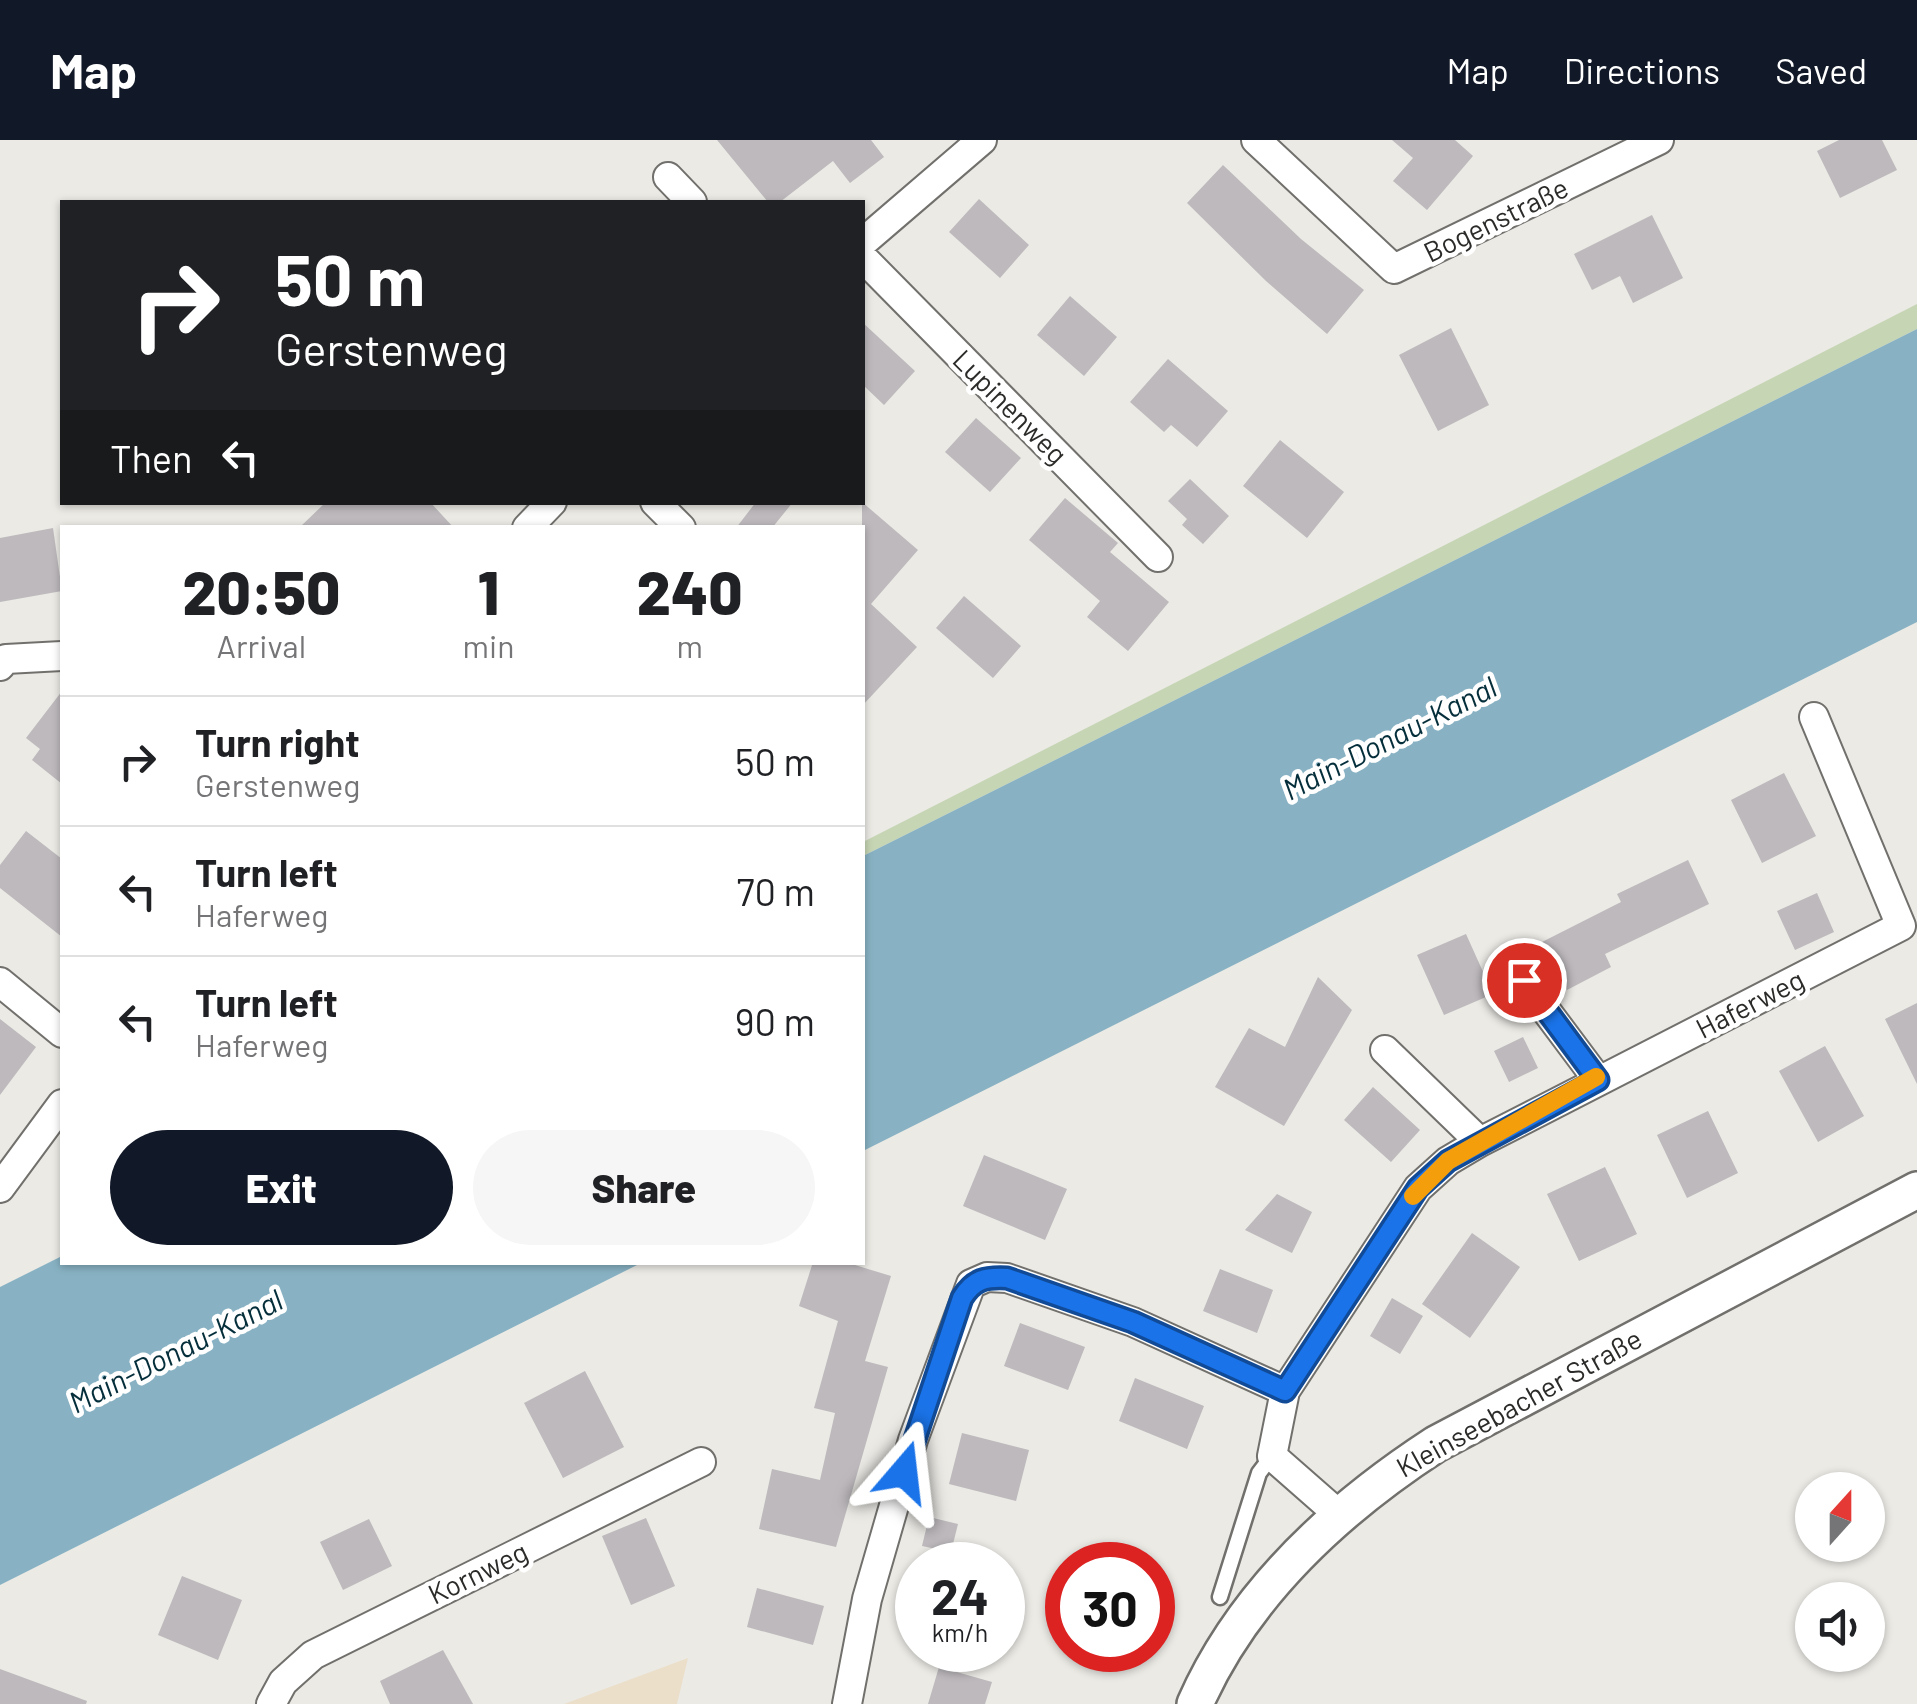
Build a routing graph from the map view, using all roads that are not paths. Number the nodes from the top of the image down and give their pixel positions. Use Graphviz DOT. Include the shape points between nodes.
graph roads {
  1 [pos="982,140"];
  2 [pos="1256,140"];
  3 [pos="1660,140"];
  4 [pos="668,177"];
  5 [pos="690,200"];
  6 [pos="865,240"];
  7 [pos="865,259"];
  8 [pos="549,505"];
  9 [pos="659,505"];
  10 [pos="530,525"];
  11 [pos="678,525"];
  12 [pos="1158,557"];
  13 [pos="60,656"];
  14 [pos="0,666"];
  15 [pos="1814,717"];
  16 [pos="1909,922"];
  17 [pos="1524,980"];
  18 [pos="0,982"];
  19 [pos="60,1031"];
  20 [pos="1385,1050"];
  21 [pos="1598,1080"];
  22 [pos="60,1107"];
  23 [pos="1480,1142"];
  24 [pos="0,1188"];
  25 [pos="1917,1190"];
  26 [pos="1285,1391"];
  27 [pos="1272,1456"];
  28 [pos="701,1462"];
  29 [pos="1338,1514"];
  30 [pos="1220,1596"];
  31 [pos="271,1704"];
  32 [pos="847,1704"];
  33 [pos="1195,1704"];
  1 -- 6 [label="street"];
  2 -- 3 [label="street, Bogenstraße" via="1394,269"];
  4 -- 5 [label="street"];
  7 -- 12 [label="street, Lupinenweg"];
  8 -- 10 [label="street"];
  9 -- 11 [label="street"];
  13 -- 14 [label="street"];
  15 -- 16 [label="street, Haferweg"];
  16 -- 21 [label="street, Haferweg"];
  17 -- 21 [label="street"];
  18 -- 19 [label="street"];
  20 -- 23 [label="street"];
  21 -- 23 [label="street, Haferweg"];
  22 -- 24 [label="street"];
  23 -- 26 [label="street, Haferweg" via="1418,1188"];
  25 -- 29 [label="street, Kleinseebacher Straße" via="1436,1444"];
  26 -- 27 [label="street, Haferweg"];
  26 -- 32 [label="street" via="1133,1322 1007,1278 971,1284 913,1440 868,1599"];
  27 -- 29 [label="street"];
  27 -- 30 [label="lane" via="1259,1473"];
  28 -- 31 [label="street, Kornweg" via="313,1654"];
  29 -- 33 [label="street, Kleinseebacher Straße" via="1236,1632"];
}
